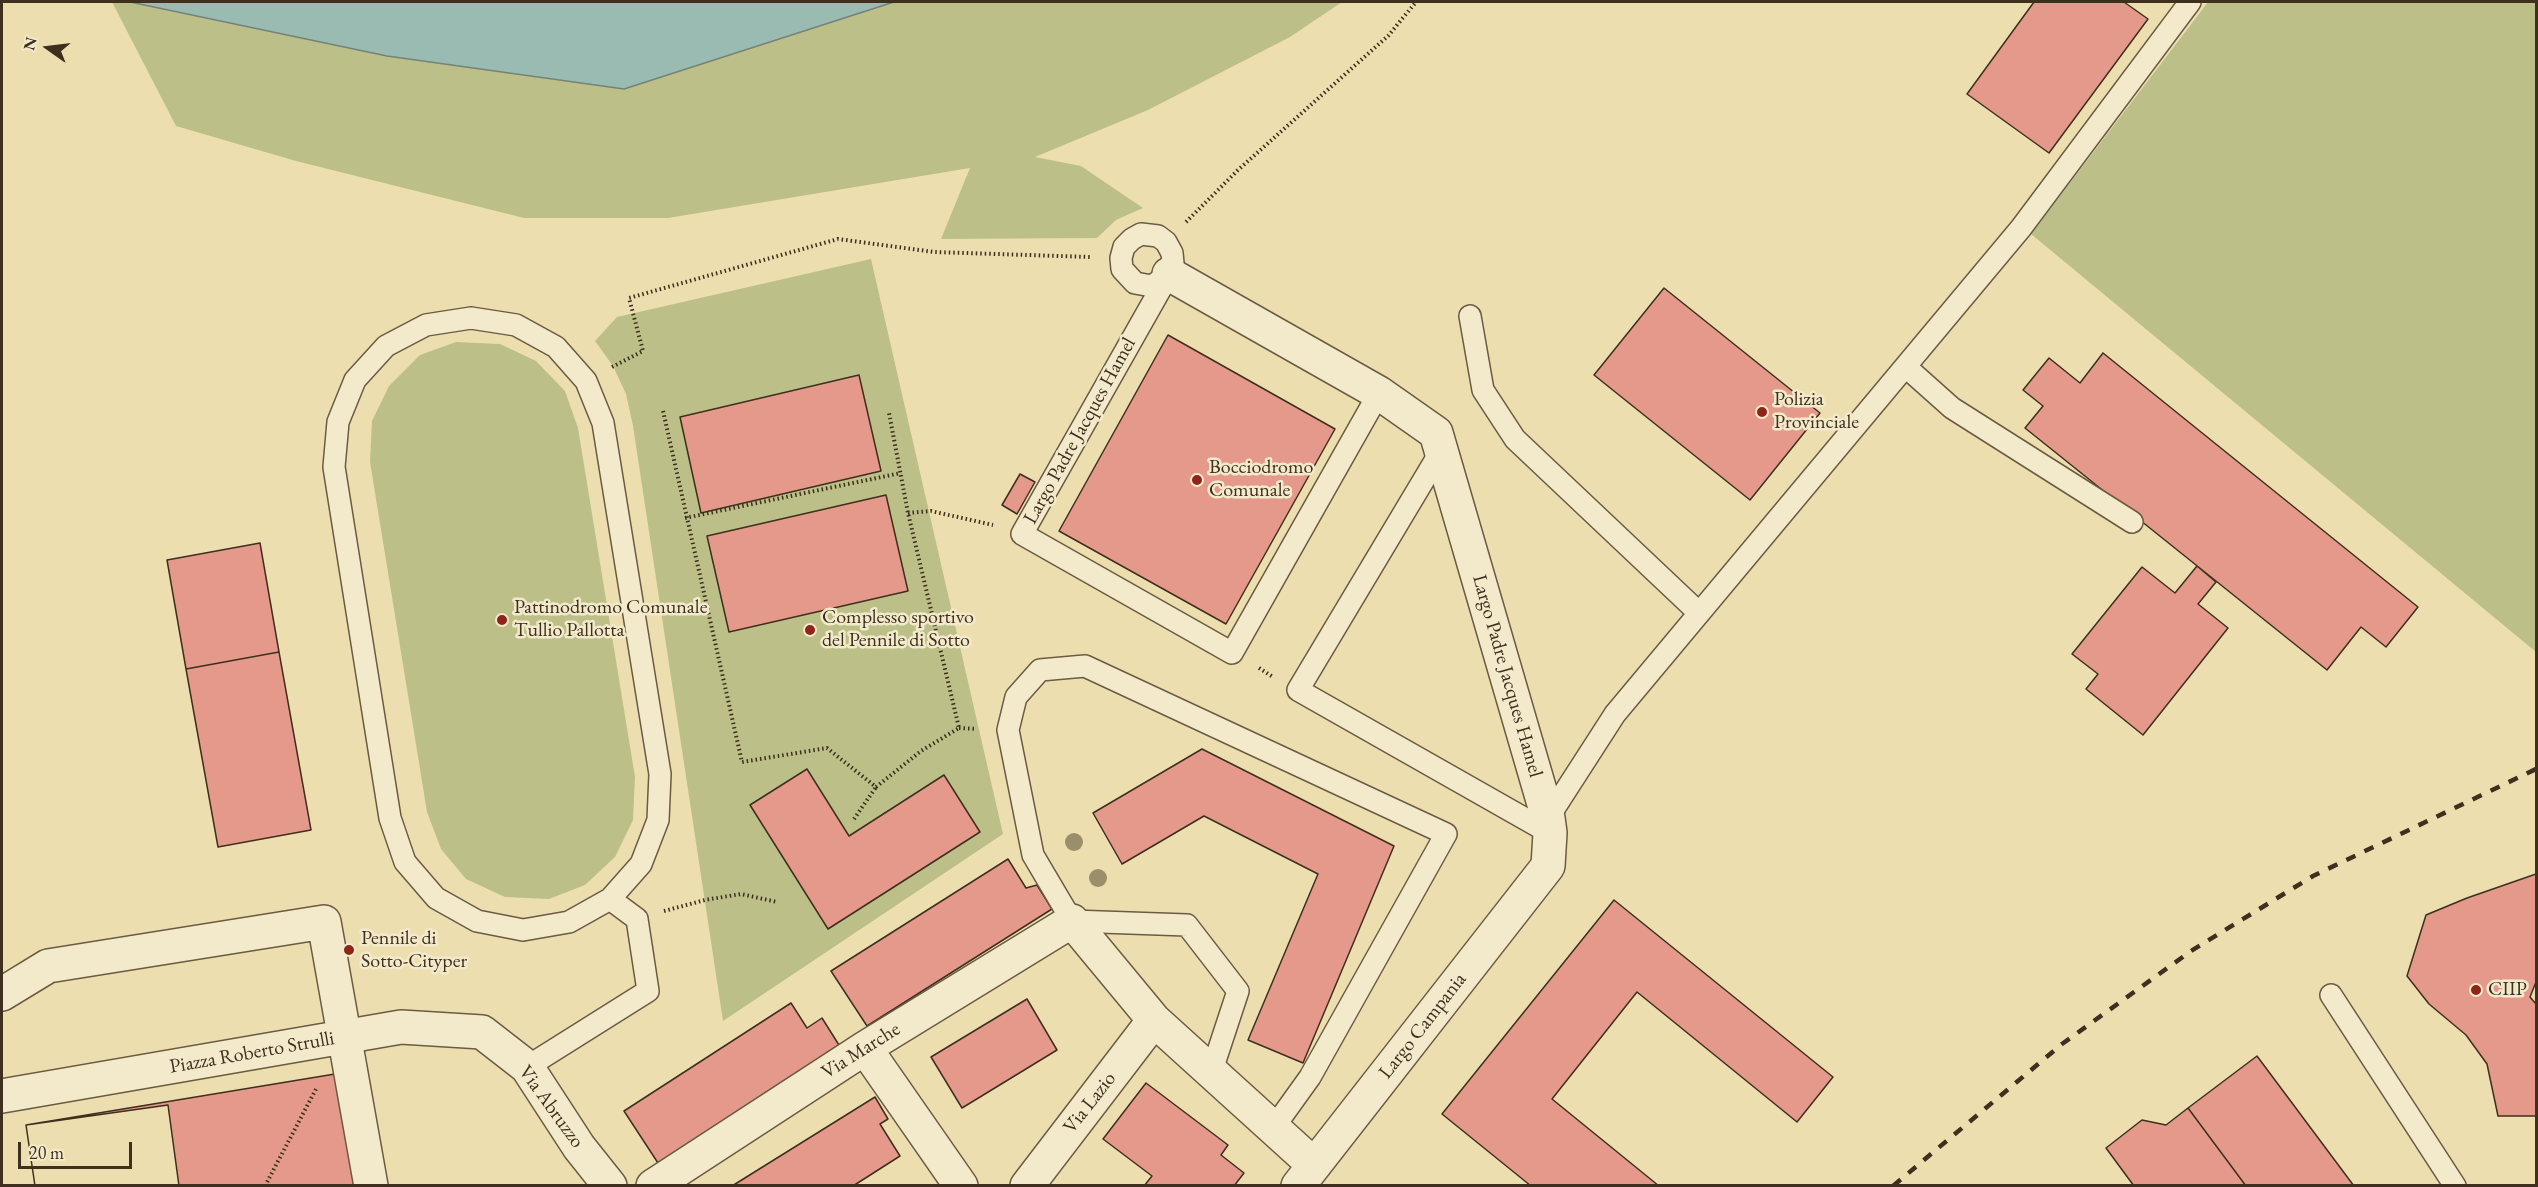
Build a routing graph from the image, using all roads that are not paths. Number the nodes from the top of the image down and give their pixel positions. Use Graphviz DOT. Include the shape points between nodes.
graph roads {
  1 [pos="2190,2"];
  2 [pos="1169,274"];
  3 [pos="1470,316"];
  4 [pos="1906,368"];
  5 [pos="1379,393"];
  6 [pos="1441,451"];
  7 [pos="2132,522"];
  8 [pos="1698,612"];
  9 [pos="1549,825"];
  10 [pos="1548,866"];
  11 [pos="610,899"];
  12 [pos="1072,921"];
  13 [pos="2,994"];
  14 [pos="2331,995"];
  15 [pos="1154,1020"];
  16 [pos="344,1038"];
  17 [pos="865,1048"];
  18 [pos="526,1067"];
  19 [pos="1210,1073"];
  20 [pos="2,1096"];
  21 [pos="1272,1130"];
  22 [pos="1306,1175"];
  23 [pos="371,1185"];
  24 [pos="610,1185"];
  25 [pos="652,1185"];
  26 [pos="961,1185"];
  27 [pos="1027,1185"];
  28 [pos="2455,1185"];
  1 -- 4 [label="lane" via="2021,228"];
  2 -- 2 [label="lane" via="1172,252 1158,236 1142,234 1124,247 1121,258 1127,276 1143,286 1152,286"];
  2 -- 5 [label="street, Largo Padre Jacques Hamel"];
  2 -- 5 [label="lane, Largo Padre Jacques Hamel" via="1022,534 1232,653"];
  3 -- 8 [label="lane" via="1483,390 1515,439"];
  4 -- 7 [label="lane" via="1952,408"];
  4 -- 8 [label="lane"];
  5 -- 6 [label="street, Largo Padre Jacques Hamel" via="1436,433"];
  6 -- 9 [label="street, Largo Padre Jacques Hamel"];
  6 -- 9 [label="lane" via="1298,690"];
  8 -- 9 [label="lane" via="1615,714"];
  9 -- 10 [label="street, Largo Padre Jacques Hamel"];
  10 -- 22 [label="street, Largo Campania"];
  11 -- 11 [label="lane" via="641,864 658,820 660,774 603,423 586,381 555,347 516,325 471,318 426,325 386,346 356,380 338,422 334,467 390,818 405,862 436,898 477,921 523,930 569,922"];
  11 -- 18 [label="lane" via="637,919 648,991"];
  12 -- 15 [label="street"];
  12 -- 17 [label="street, Via Marche"];
  12 -- 19 [label="lane" via="1187,925 1238,991"];
  12 -- 21 [label="lane" via="1033,855 1008,730 1016,697 1040,670 1085,666 1446,834 1310,1077"];
  13 -- 16 [label="street, Piazza Roberto Strulli" via="48,966 324,922"];
  14 -- 28 [label="lane"];
  15 -- 19 [label="street"];
  15 -- 27 [label="street, Via Lazio"];
  16 -- 18 [label="street, Via Abruzzo" via="401,1027 482,1032"];
  16 -- 20 [label="street, Piazza Roberto Strulli"];
  16 -- 23 [label="street"];
  17 -- 25 [label="street, Via Marche"];
  17 -- 26 [label="street"];
  18 -- 24 [label="street, Via Abruzzo"];
  19 -- 21 [label="street"];
  21 -- 22 [label="street"];
}
